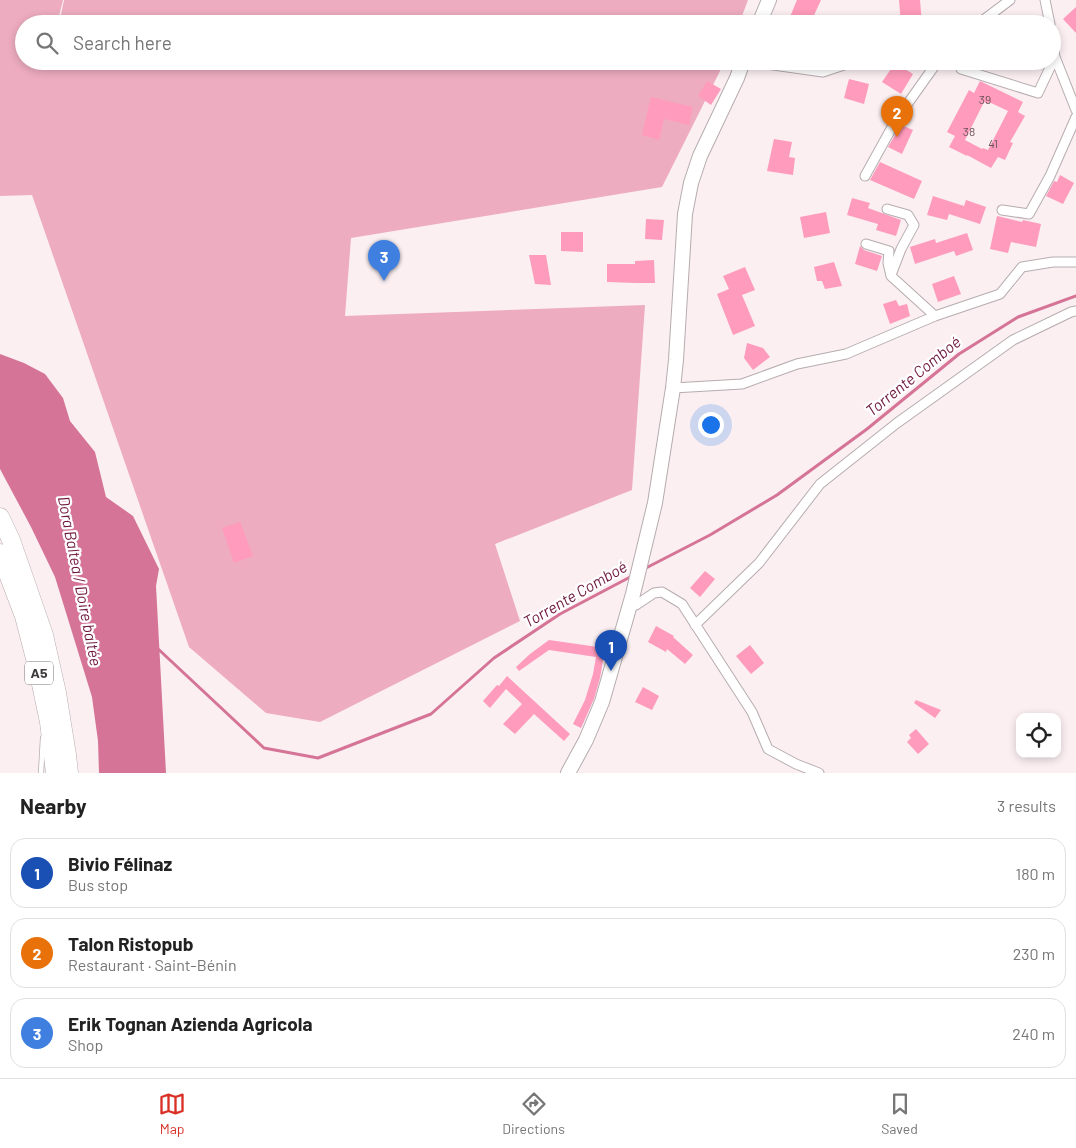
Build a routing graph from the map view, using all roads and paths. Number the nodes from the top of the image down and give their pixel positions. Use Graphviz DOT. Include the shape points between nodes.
graph roads {
  1 [pos="769,0"];
  2 [pos="1010,0"];
  3 [pos="1045,0"];
  4 [pos="763,15"];
  5 [pos="990,15"];
  6 [pos="1048,15"];
  7 [pos="740,70"];
  8 [pos="809,70"];
  9 [pos="829,70"];
  10 [pos="932,70"];
  11 [pos="964,70"];
  12 [pos="1049,70"];
  13 [pos="1060,70"];
  14 [pos="1076,110"];
  15 [pos="1076,117"];
  16 [pos="865,176"];
  17 [pos="887,208"];
  18 [pos="1002,210"];
  19 [pos="866,244"];
  20 [pos="1076,262"];
  21 [pos="891,276"];
  22 [pos="1076,311"];
  23 [pos="935,316"];
  24 [pos="673,388"];
  25 [pos="0,517"];
  26 [pos="0,553"];
  27 [pos="632,599"];
  28 [pos="695,625"];
  29 [pos="38,670"];
  30 [pos="42,716"];
  31 [pos="43,735"];
  32 [pos="41,773"];
  33 [pos="55,773"];
  34 [pos="68,773"];
  35 [pos="568,773"];
  36 [pos="819,773"];
  1 -- 4 [label="main road"];
  2 -- 5 [label="street"];
  3 -- 6 [label="street"];
  7 -- 24 [label="main road" via="700,156 691,183 685,214"];
  8 -- 9 [label="street"];
  10 -- 16 [label="street" via="896,120"];
  11 -- 12 [label="street" via="1038,93"];
  13 -- 14 [label="street"];
  15 -- 18 [label="street" via="1029,214"];
  17 -- 21 [label="street" via="908,215 914,225"];
  19 -- 21 [label="street" via="889,251"];
  20 -- 23 [label="street" via="1022,267 1000,294"];
  21 -- 23 [label="street"];
  22 -- 28 [label="street" via="1013,340 820,484 759,563"];
  23 -- 24 [label="street" via="846,354 797,364 742,384"];
  24 -- 27 [label="main road" via="655,503"];
  25 -- 34 [label="highway, A5" via="44,634 57,693"];
  26 -- 29 [label="highway, A5" via="24,616"];
  27 -- 28 [label="street" via="636,604 662,592 682,604"];
  27 -- 35 [label="main road" via="602,702"];
  28 -- 36 [label="street" via="752,712 768,749"];
  29 -- 30 [label="lane"];
  29 -- 33 [label="highway, A5"];
  31 -- 32 [label="lane"];
}
